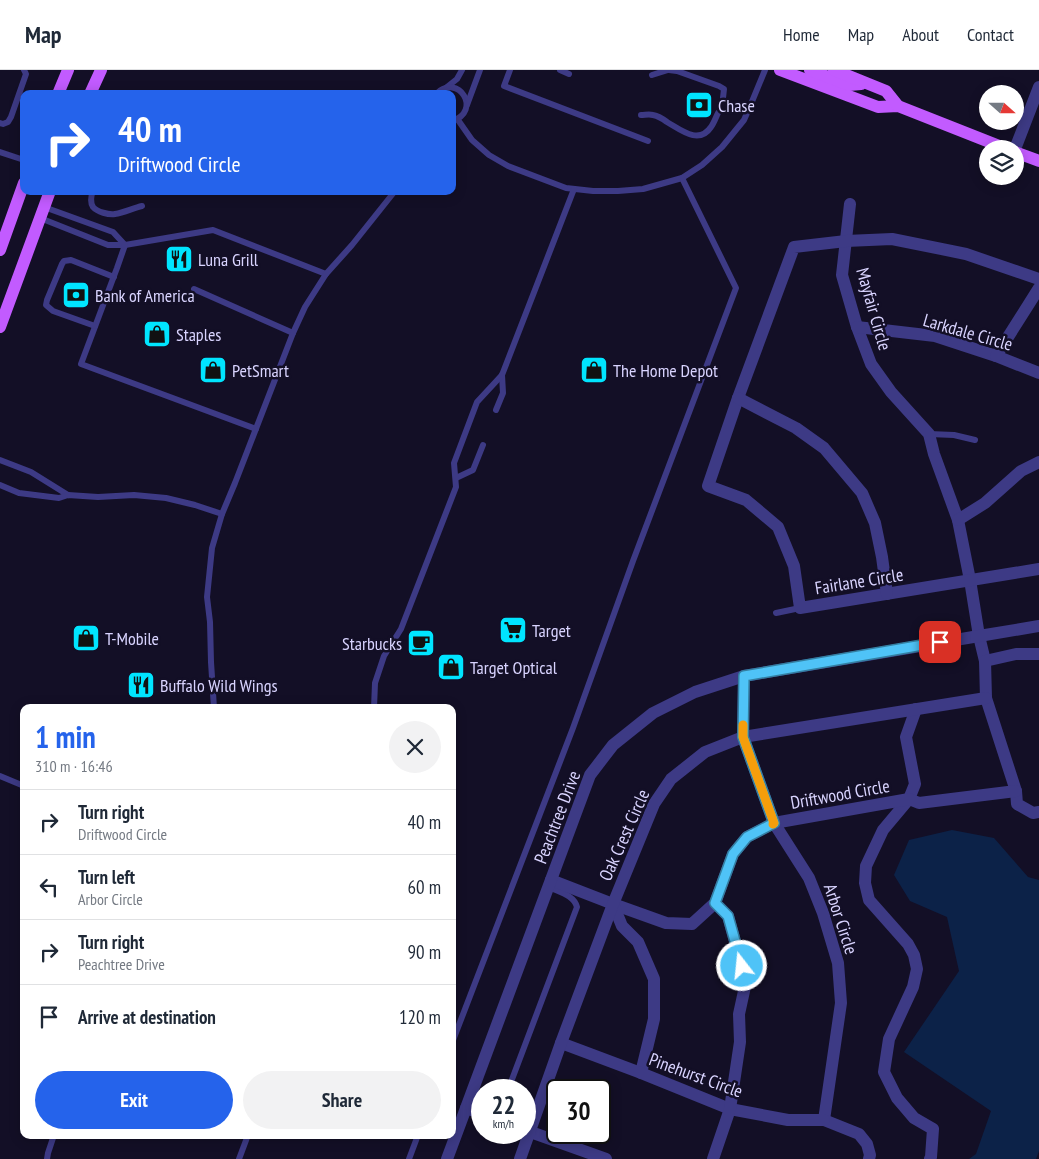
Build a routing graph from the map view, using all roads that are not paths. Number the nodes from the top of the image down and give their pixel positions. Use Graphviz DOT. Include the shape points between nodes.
graph roads {
  1 [pos="24,70"];
  2 [pos="68,70"];
  3 [pos="101,70"];
  4 [pos="462,70"];
  5 [pos="480,70"];
  6 [pos="510,70"];
  7 [pos="560,70"];
  8 [pos="668,70"];
  9 [pos="765,70"];
  10 [pos="780,70"];
  11 [pos="810,70"];
  12 [pos="834,70"];
  13 [pos="569,74"];
  14 [pos="652,75"];
  15 [pos="869,84"];
  16 [pos="447,87"];
  17 [pos="1039,87"];
  18 [pos="21,90"];
  19 [pos="60,90"];
  20 [pos="92,90"];
  21 [pos="441,90"];
  22 [pos="20,92"];
  23 [pos="724,98"];
  24 [pos="898,106"];
  25 [pos="467,107"];
  26 [pos="718,113"];
  27 [pos="641,115"];
  28 [pos="456,120"];
  29 [pos="456,122"];
  30 [pos="0,123"];
  31 [pos="984,140"];
  32 [pos="1019,140"];
  33 [pos="648,141"];
  34 [pos="0,152"];
  35 [pos="1024,154"];
  36 [pos="20,159"];
  37 [pos="1039,161"];
  38 [pos="682,178"];
  39 [pos="574,188"];
  40 [pos="20,194"];
  41 [pos="48,195"];
  42 [pos="92,195"];
  43 [pos="393,195"];
  44 [pos="850,204"];
  45 [pos="142,206"];
  46 [pos="42,212"];
  47 [pos="846,240"];
  48 [pos="125,245"];
  49 [pos="0,250"];
  50 [pos="326,274"];
  51 [pos="114,277"];
  52 [pos="1039,279"];
  53 [pos="1039,288"];
  54 [pos="194,289"];
  55 [pos="95,326"];
  56 [pos="0,327"];
  57 [pos="857,327"];
  58 [pos="293,333"];
  59 [pos="996,356"];
  60 [pos="1039,372"];
  61 [pos="502,374"];
  62 [pos="738,398"];
  63 [pos="496,410"];
  64 [pos="256,429"];
  65 [pos="929,434"];
  66 [pos="975,440"];
  67 [pos="483,444"];
  68 [pos="0,460"];
  69 [pos="1039,462"];
  70 [pos="456,478"];
  71 [pos="0,485"];
  72 [pos="68,495"];
  73 [pos="222,514"];
  74 [pos="958,520"];
  75 [pos="1039,569"];
  76 [pos="970,580"];
  77 [pos="887,594"];
  78 [pos="800,608"];
  79 [pos="776,614"];
  80 [pos="1039,626"];
  81 [pos="979,636"];
  82 [pos="1039,654"];
  83 [pos="985,661"];
  84 [pos="744,676"];
  85 [pos="986,698"];
  86 [pos="214,704"];
  87 [pos="374,704"];
  88 [pos="916,709"];
  89 [pos="743,737"];
  90 [pos="0,776"];
  91 [pos="20,784"];
  92 [pos="1016,791"];
  93 [pos="909,799"];
  94 [pos="1039,812"];
  95 [pos="774,823"];
  96 [pos="550,883"];
  97 [pos="715,903"];
  98 [pos="613,904"];
  99 [pos="456,1033"];
  100 [pos="561,1043"];
  101 [pos="641,1073"];
  102 [pos="512,1079"];
  103 [pos="466,1108"];
  104 [pos="536,1108"];
  105 [pos="730,1109"];
  106 [pos="471,1110"];
  107 [pos="824,1120"];
  108 [pos="536,1134"];
  109 [pos="456,1135"];
  110 [pos="53,1139"];
  111 [pos="246,1139"];
  112 [pos="416,1139"];
  113 [pos="454,1139"];
  114 [pos="524,1144"];
  115 [pos="47,1159"];
  116 [pos="239,1159"];
  117 [pos="409,1159"];
  118 [pos="447,1159"];
  119 [pos="520,1159"];
  120 [pos="606,1159"];
  121 [pos="713,1159"];
  122 [pos="869,1159"];
  123 [pos="930,1159"];
  1 -- 18 [label="lane" via="26,74"];
  2 -- 19 [label="main road"];
  3 -- 20 [label="main road"];
  4 -- 16 [label="lane"];
  5 -- 25 [label="lane"];
  6 -- 33 [label="lane" via="504,86"];
  7 -- 13 [label="lane"];
  8 -- 14 [label="lane"];
  8 -- 23 [label="lane" via="719,86 724,89"];
  9 -- 38 [label="lane" via="744,120 722,147"];
  10 -- 24 [label="main road" via="878,107"];
  11 -- 15 [label="main road" via="849,85"];
  12 -- 15 [label="main road"];
  15 -- 24 [label="main road" via="886,91"];
  16 -- 21 [label="lane"];
  16 -- 25 [label="lane" via="462,92"];
  17 -- 32 [label="street"];
  22 -- 30 [label="lane" via="11,118"];
  24 -- 31 [label="main road"];
  25 -- 28 [label="lane"];
  26 -- 27 [label="lane" via="711,127 701,136 686,133 653,115"];
  29 -- 39 [label="lane" via="472,140 508,166 566,188"];
  34 -- 36 [label="lane"];
  35 -- 37 [label="main road"];
  38 -- 39 [label="lane" via="643,189 593,191"];
  38 -- 99 [label="lane" via="736,288"];
  39 -- 61 [label="lane"];
  40 -- 49 [label="main road"];
  41 -- 46 [label="main road"];
  42 -- 45 [label="lane" via="93,207 109,214"];
  43 -- 50 [label="lane"];
  44 -- 47 [label="street, Mayfair Circle"];
  46 -- 48 [label="lane" via="108,245"];
  46 -- 48 [label="lane" via="113,232"];
  46 -- 56 [label="main road"];
  47 -- 52 [label="street" via="892,239 966,254"];
  47 -- 57 [label="street, Mayfair Circle" via="842,275"];
  47 -- 62 [label="street" via="794,247"];
  48 -- 50 [label="lane" via="213,230"];
  48 -- 51 [label="lane"];
  50 -- 58 [label="lane"];
  51 -- 55 [label="lane"];
  51 -- 55 [label="lane" via="67,260 62,264 47,300 46,305 53,311"];
  53 -- 59 [label="street"];
  54 -- 58 [label="lane"];
  55 -- 64 [label="lane" via="80,364"];
  57 -- 59 [label="street, Larkdale Circle" via="935,336"];
  57 -- 65 [label="street, Mayfair Circle" via="871,364"];
  58 -- 64 [label="lane"];
  59 -- 60 [label="street, Larkdale Circle"];
  61 -- 63 [label="lane" via="503,392"];
  61 -- 70 [label="lane" via="477,402 454,463"];
  62 -- 77 [label="street" via="796,428 824,448 862,493 875,523"];
  62 -- 78 [label="street, Fairlane Circle" via="708,486 746,500 778,526 794,566"];
  64 -- 73 [label="lane"];
  65 -- 66 [label="lane" via="954,434"];
  65 -- 74 [label="street, Mayfair Circle"];
  67 -- 70 [label="lane" via="473,470"];
  68 -- 72 [label="lane" via="31,472"];
  69 -- 74 [label="street" via="1021,471 985,503"];
  70 -- 87 [label="lane" via="456,487 401,629 384,656 375,683"];
  71 -- 72 [label="lane" via="19,493 59,498"];
  72 -- 73 [label="lane" via="166,498"];
  73 -- 86 [label="lane" via="212,548 207,598"];
  74 -- 76 [label="street, Mayfair Circle"];
  75 -- 76 [label="street, Fairlane Circle"];
  76 -- 77 [label="street, Fairlane Circle"];
  76 -- 81 [label="street, Mayfair Circle"];
  77 -- 78 [label="street, Fairlane Circle"];
  78 -- 79 [label="lane"];
  80 -- 81 [label="street, Peachtree Drive"];
  81 -- 83 [label="street, Mayfair Circle"];
  81 -- 84 [label="street, Peachtree Drive"];
  82 -- 83 [label="street" via="1016,654"];
  83 -- 85 [label="street, Mayfair Circle"];
  84 -- 89 [label="street, Arbor Circle"];
  84 -- 96 [label="street, Peachtree Drive" via="695,692 653,713 613,745 590,775"];
  85 -- 88 [label="street, Oak Crest Circle"];
  85 -- 92 [label="street, Mayfair Circle"];
  88 -- 89 [label="street, Oak Crest Circle"];
  88 -- 93 [label="street" via="906,737 916,784"];
  89 -- 95 [label="street, Arbor Circle"];
  89 -- 98 [label="street, Oak Crest Circle" via="705,752 671,779 654,804"];
  90 -- 91 [label="lane"];
  92 -- 93 [label="street, Driftwood Circle" via="919,802"];
  92 -- 94 [label="street, Mayfair Circle" via="1017,804 1033,813"];
  93 -- 95 [label="street, Driftwood Circle"];
  93 -- 123 [label="street" via="882,830 866,866 865,883 869,900 914,955 917,969 913,987 889,1039 884,1072 897,1098 914,1118 933,1129"];
  95 -- 97 [label="street, Driftwood Circle" via="747,837 733,854"];
  95 -- 107 [label="street, Arbor Circle" via="809,878 838,963 841,1003"];
  96 -- 98 [label="street, Driftwood Circle"];
  96 -- 102 [label="lane" via="572,898 577,907"];
  96 -- 103 [label="street, Peachtree Drive"];
  97 -- 98 [label="street, Driftwood Circle" via="692,924 666,923"];
  97 -- 105 [label="street" via="728,916 746,982 738,1014 740,1042"];
  98 -- 100 [label="street, Oak Crest Circle"];
  98 -- 101 [label="street" via="622,926 638,942 654,979 654,1019"];
  100 -- 101 [label="street, Pinehurst Circle"];
  100 -- 104 [label="street, Oak Crest Circle"];
  101 -- 105 [label="street, Pinehurst Circle"];
  103 -- 106 [label="street"];
  103 -- 109 [label="street, Peachtree Drive"];
  105 -- 107 [label="street, Pinehurst Circle" via="788,1120"];
  105 -- 121 [label="street"];
  107 -- 122 [label="street" via="859,1134 867,1144"];
  108 -- 120 [label="street"];
  110 -- 115 [label="lane"];
  111 -- 116 [label="lane"];
  112 -- 117 [label="lane"];
  113 -- 118 [label="street, Peachtree Drive"];
  114 -- 119 [label="street, Oak Crest Circle"];
}
